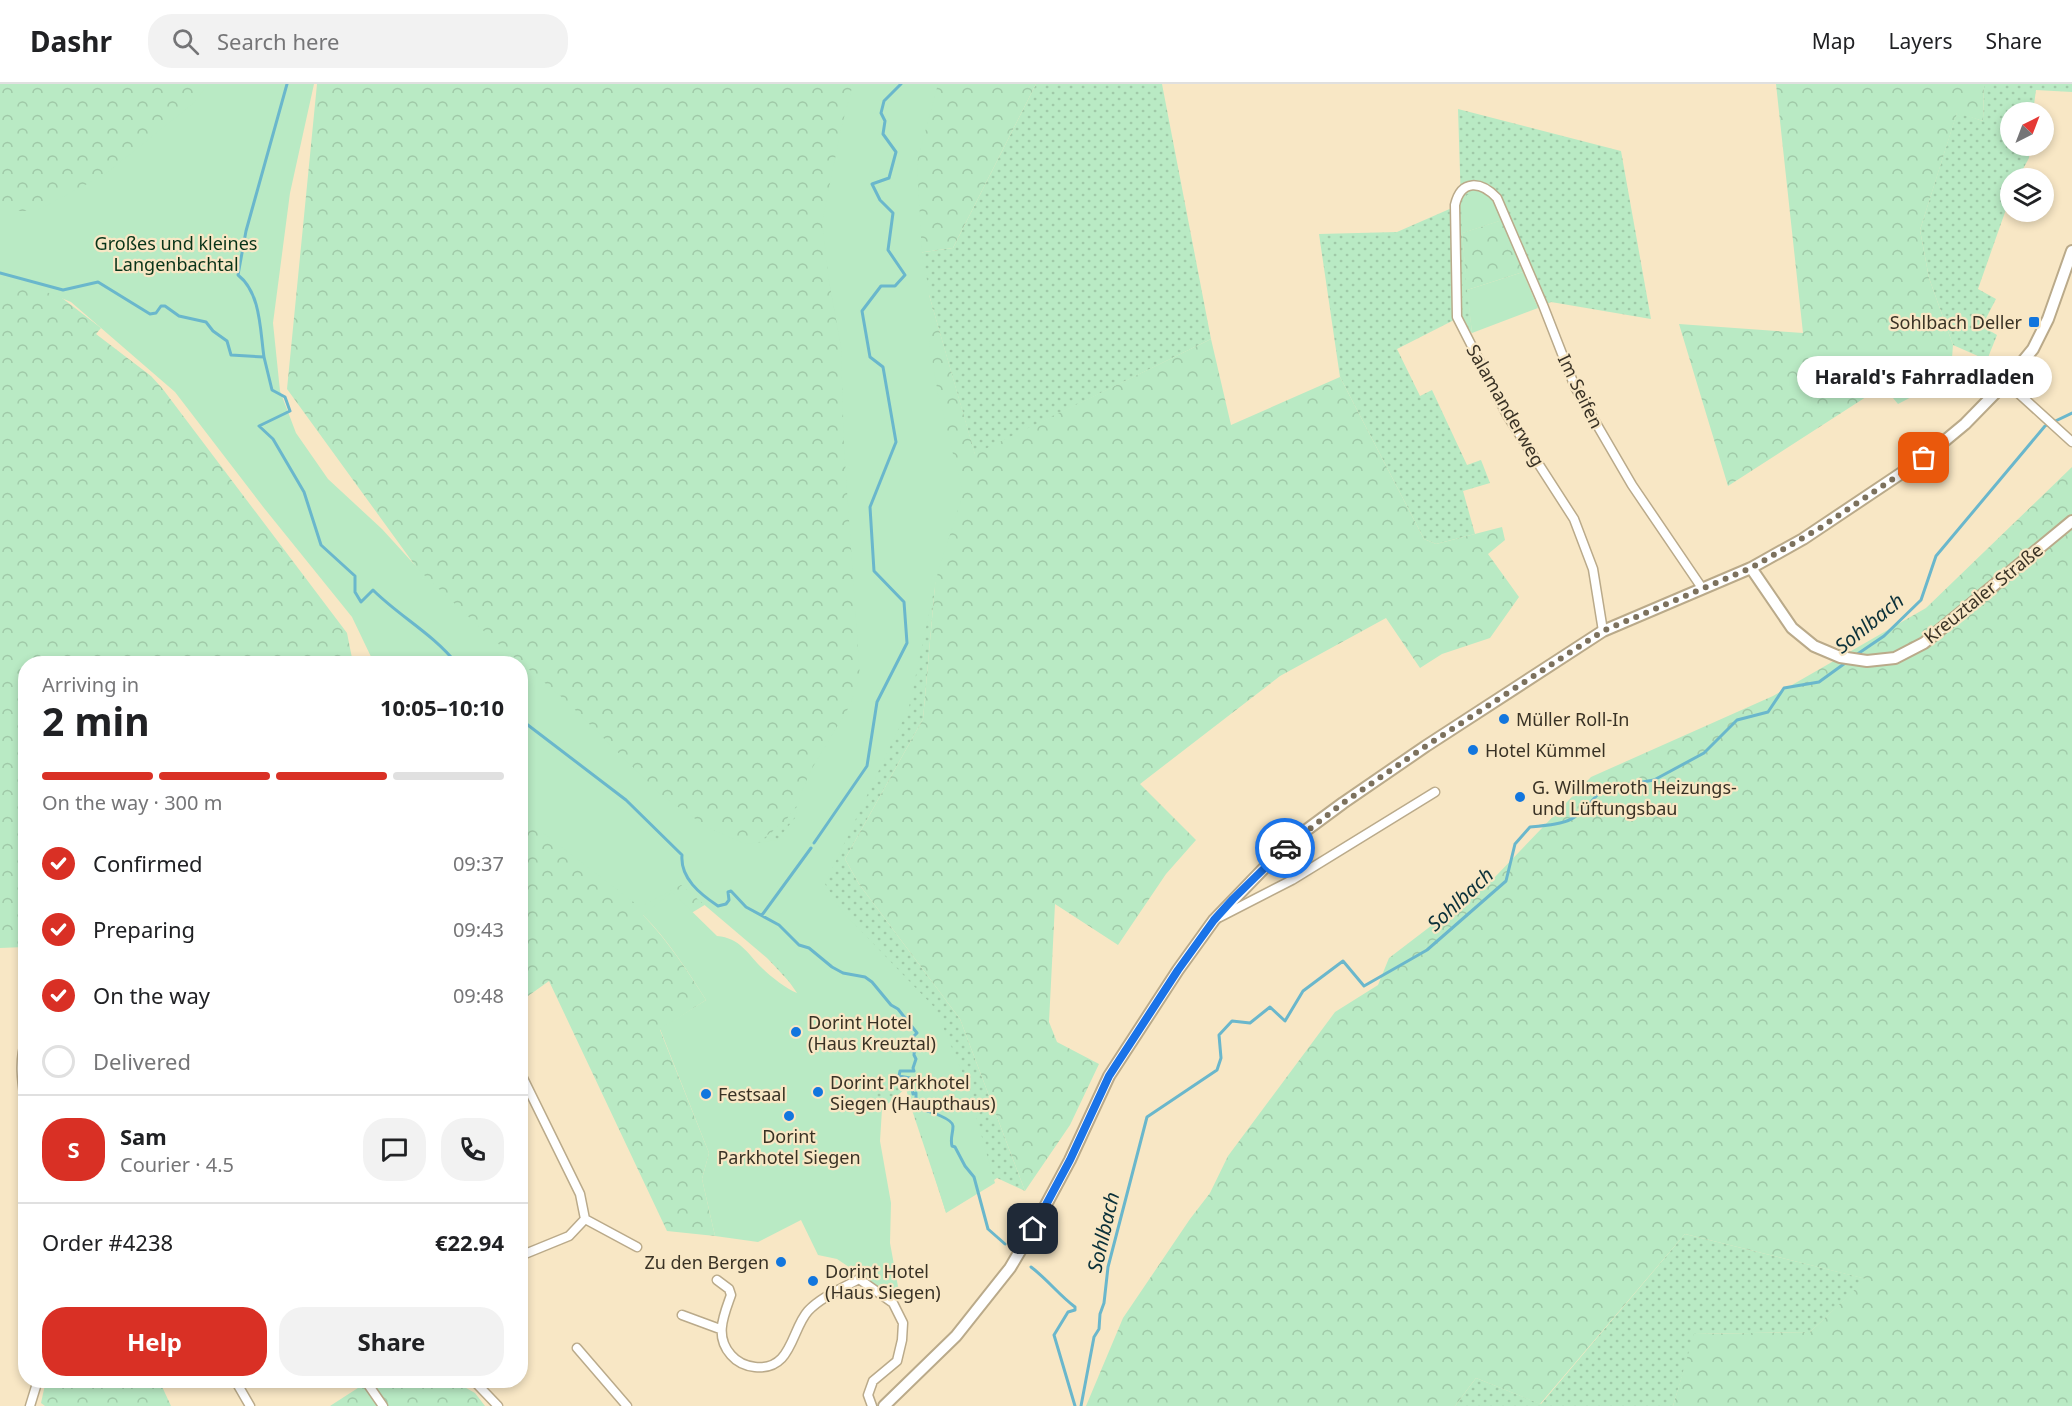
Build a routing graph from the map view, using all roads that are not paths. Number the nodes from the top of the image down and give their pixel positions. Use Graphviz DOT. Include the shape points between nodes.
graph roads {
  1 [pos="1479,186"];
  2 [pos="2072,251"];
  3 [pos="2006,382"];
  4 [pos="2072,442"];
  5 [pos="2072,521"];
  6 [pos="1751,568"];
  7 [pos="1702,588"];
  8 [pos="1603,631"];
  9 [pos="1435,792"];
  10 [pos="1214,920"];
  11 [pos="528,1088"];
  12 [pos="585,1219"];
  13 [pos="637,1247"];
  14 [pos="528,1253"];
  15 [pos="717,1280"];
  16 [pos="682,1315"];
  17 [pos="720,1329"];
  18 [pos="577,1348"];
  19 [pos="36,1388"];
  20 [pos="240,1388"];
  21 [pos="370,1388"];
  22 [pos="481,1388"];
  23 [pos="30,1406"];
  24 [pos="250,1406"];
  25 [pos="382,1406"];
  26 [pos="498,1406"];
  27 [pos="627,1406"];
  28 [pos="872,1406"];
  29 [pos="884,1406"];
  1 -- 7 [label="street, Im Seifen" via="1497,198 1575,387 1632,485"];
  1 -- 8 [label="street, Salamanderweg" via="1462,189 1455,205 1457,317 1507,415 1574,519 1593,569"];
  2 -- 3 [label="street" via="2048,319 2032,349"];
  3 -- 4 [label="street"];
  3 -- 6 [label="street" via="1924,458 1811,534"];
  5 -- 6 [label="street, Kreuztaler Straße" via="1924,643 1895,658 1867,661 1840,657 1814,646 1792,628"];
  6 -- 7 [label="street"];
  7 -- 8 [label="street"];
  8 -- 10 [label="street" via="1310,827"];
  9 -- 10 [label="street" via="1292,880"];
  10 -- 29 [label="street" via="1109,1076 1070,1160 1010,1268 956,1336"];
  11 -- 12 [label="street" via="580,1194"];
  12 -- 13 [label="street"];
  12 -- 14 [label="street" via="569,1236"];
  15 -- 17 [label="street" via="731,1295"];
  16 -- 17 [label="street"];
  17 -- 28 [label="street" via="726,1349 740,1362 759,1367 769,1365 789,1349 811,1308 859,1279 892,1303 903,1323 897,1361 873,1382 868,1395"];
  18 -- 27 [label="street"];
  19 -- 23 [label="street"];
  20 -- 24 [label="street"];
  21 -- 25 [label="street"];
  22 -- 26 [label="street"];
}
